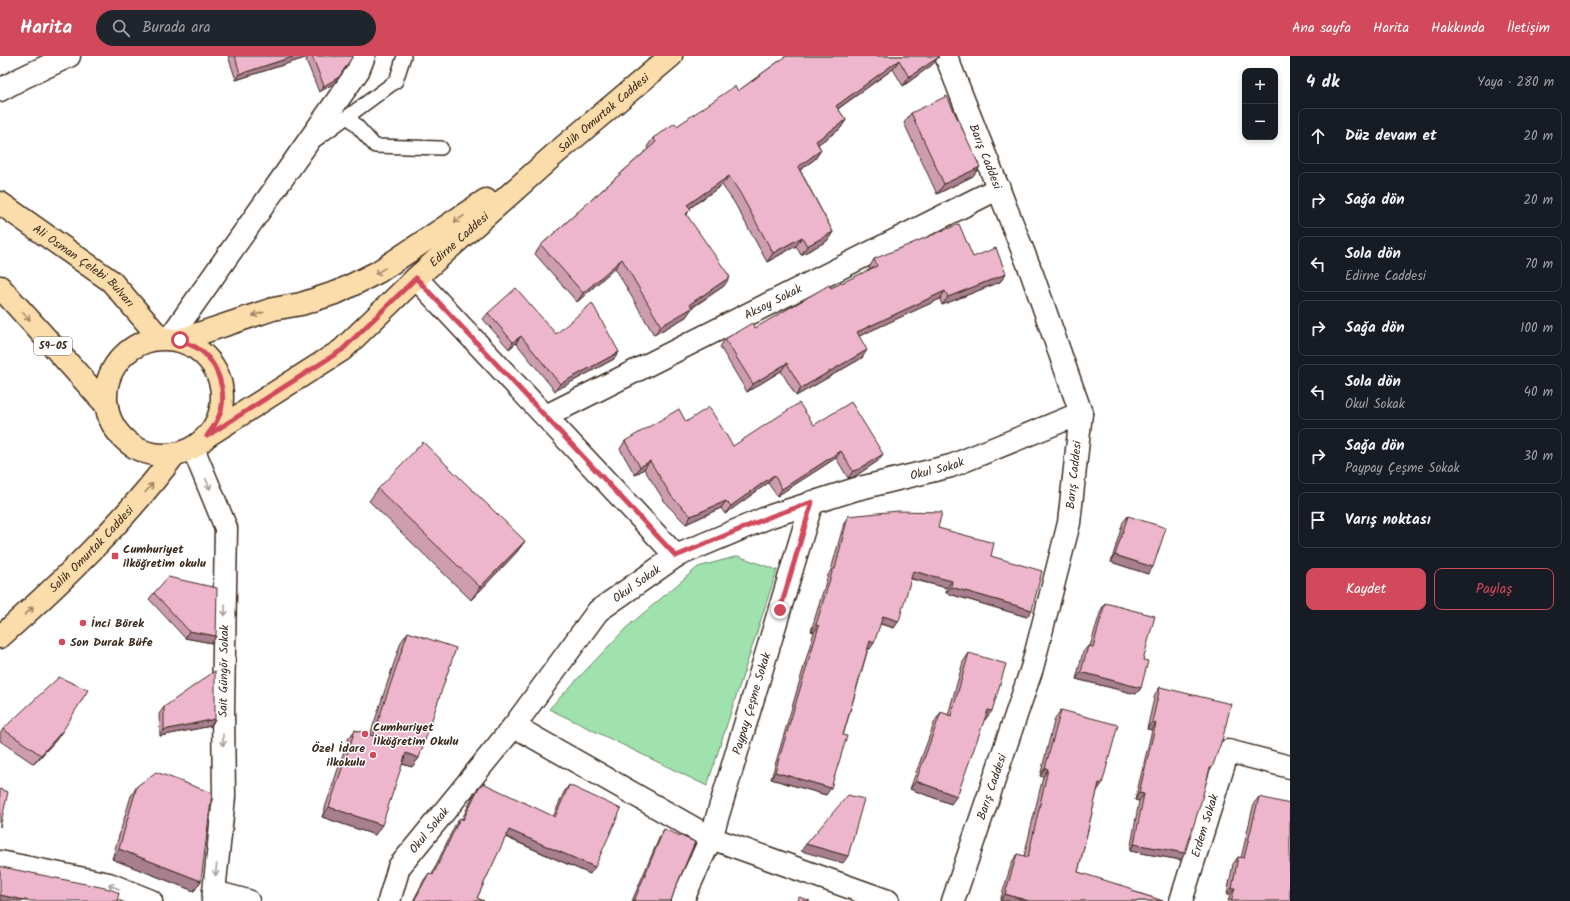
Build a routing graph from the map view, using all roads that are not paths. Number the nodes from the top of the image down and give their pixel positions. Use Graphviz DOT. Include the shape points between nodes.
graph roads {
  1 [pos="69,56"];
  2 [pos="364,56"];
  3 [pos="404,56"];
  4 [pos="671,56"];
  5 [pos="946,56"];
  6 [pos="0,90"];
  7 [pos="348,116"];
  8 [pos="441,148"];
  9 [pos="303,150"];
  10 [pos="555,154"];
  11 [pos="999,188"];
  12 [pos="0,203"];
  13 [pos="416,278"];
  14 [pos="0,287"];
  15 [pos="170,339"];
  16 [pos="107,406"];
  17 [pos="1081,413"];
  18 [pos="546,416"];
  19 [pos="192,446"];
  20 [pos="812,502"];
  21 [pos="676,556"];
  22 [pos="0,637"];
  23 [pos="514,726"];
  24 [pos="1290,767"];
  25 [pos="711,838"];
  26 [pos="0,862"];
  27 [pos="213,896"];
  28 [pos="151,901"];
  29 [pos="248,901"];
  30 [pos="389,901"];
  31 [pos="682,901"];
  32 [pos="888,901"];
  33 [pos="953,901"];
  34 [pos="1181,901"];
  1 -- 6 [label="street"];
  2 -- 9 [label="street" via="358,71"];
  3 -- 7 [label="lane" via="396,81"];
  4 -- 10 [label="main road, Salih Omurtak Caddesi"];
  5 -- 11 [label="street, Barış Caddesi"];
  7 -- 8 [label="lane" via="375,146"];
  7 -- 9 [label="lane"];
  9 -- 15 [label="street"];
  10 -- 13 [label="main road, Edirne Caddesi"];
  10 -- 15 [label="main road, one-way" via="378,272 351,286 301,304 273,309"];
  11 -- 17 [label="street, Barış Caddesi"];
  11 -- 18 [label="street, Aksoy Sokak"];
  12 -- 15 [label="main road, Ali Osman Çelebi Bulvarı" via="111,281"];
  13 -- 18 [label="street"];
  13 -- 19 [label="main road, Edirne Caddesi" via="342,350"];
  14 -- 16 [label="main road, 59-05, one-way"];
  15 -- 16 [label="main road" via="141,343 124,354 113,369 107,387"];
  15 -- 19 [label="main road" via="198,349 212,363 220,380 223,400 218,419"];
  16 -- 19 [label="main road" via="113,424 124,438 139,449 157,455"];
  17 -- 20 [label="street, Okul Sokak" via="951,466"];
  17 -- 33 [label="street, Barış Caddesi" via="1069,523 1032,668"];
  18 -- 21 [label="street"];
  22 -- 19 [label="main road, Salih Omurtak Caddesi, one-way" via="36,605"];
  19 -- 27 [label="street, Sait Güngör Sokak, one-way" via="226,528 224,797"];
  20 -- 21 [label="street, Okul Sokak"];
  20 -- 25 [label="street, Paypay Çeşme Sokak"];
  21 -- 23 [label="street, Okul Sokak" via="598,611"];
  23 -- 25 [label="street"];
  23 -- 30 [label="street, Okul Sokak" via="400,867"];
  24 -- 34 [label="street, Erdem Sokak" via="1228,751"];
  25 -- 31 [label="street, Paypay Çeşme Sokak"];
  25 -- 32 [label="street"];
  28 -- 26 [label="street, one-way" via="109,884"];
  27 -- 29 [label="street"];
}
